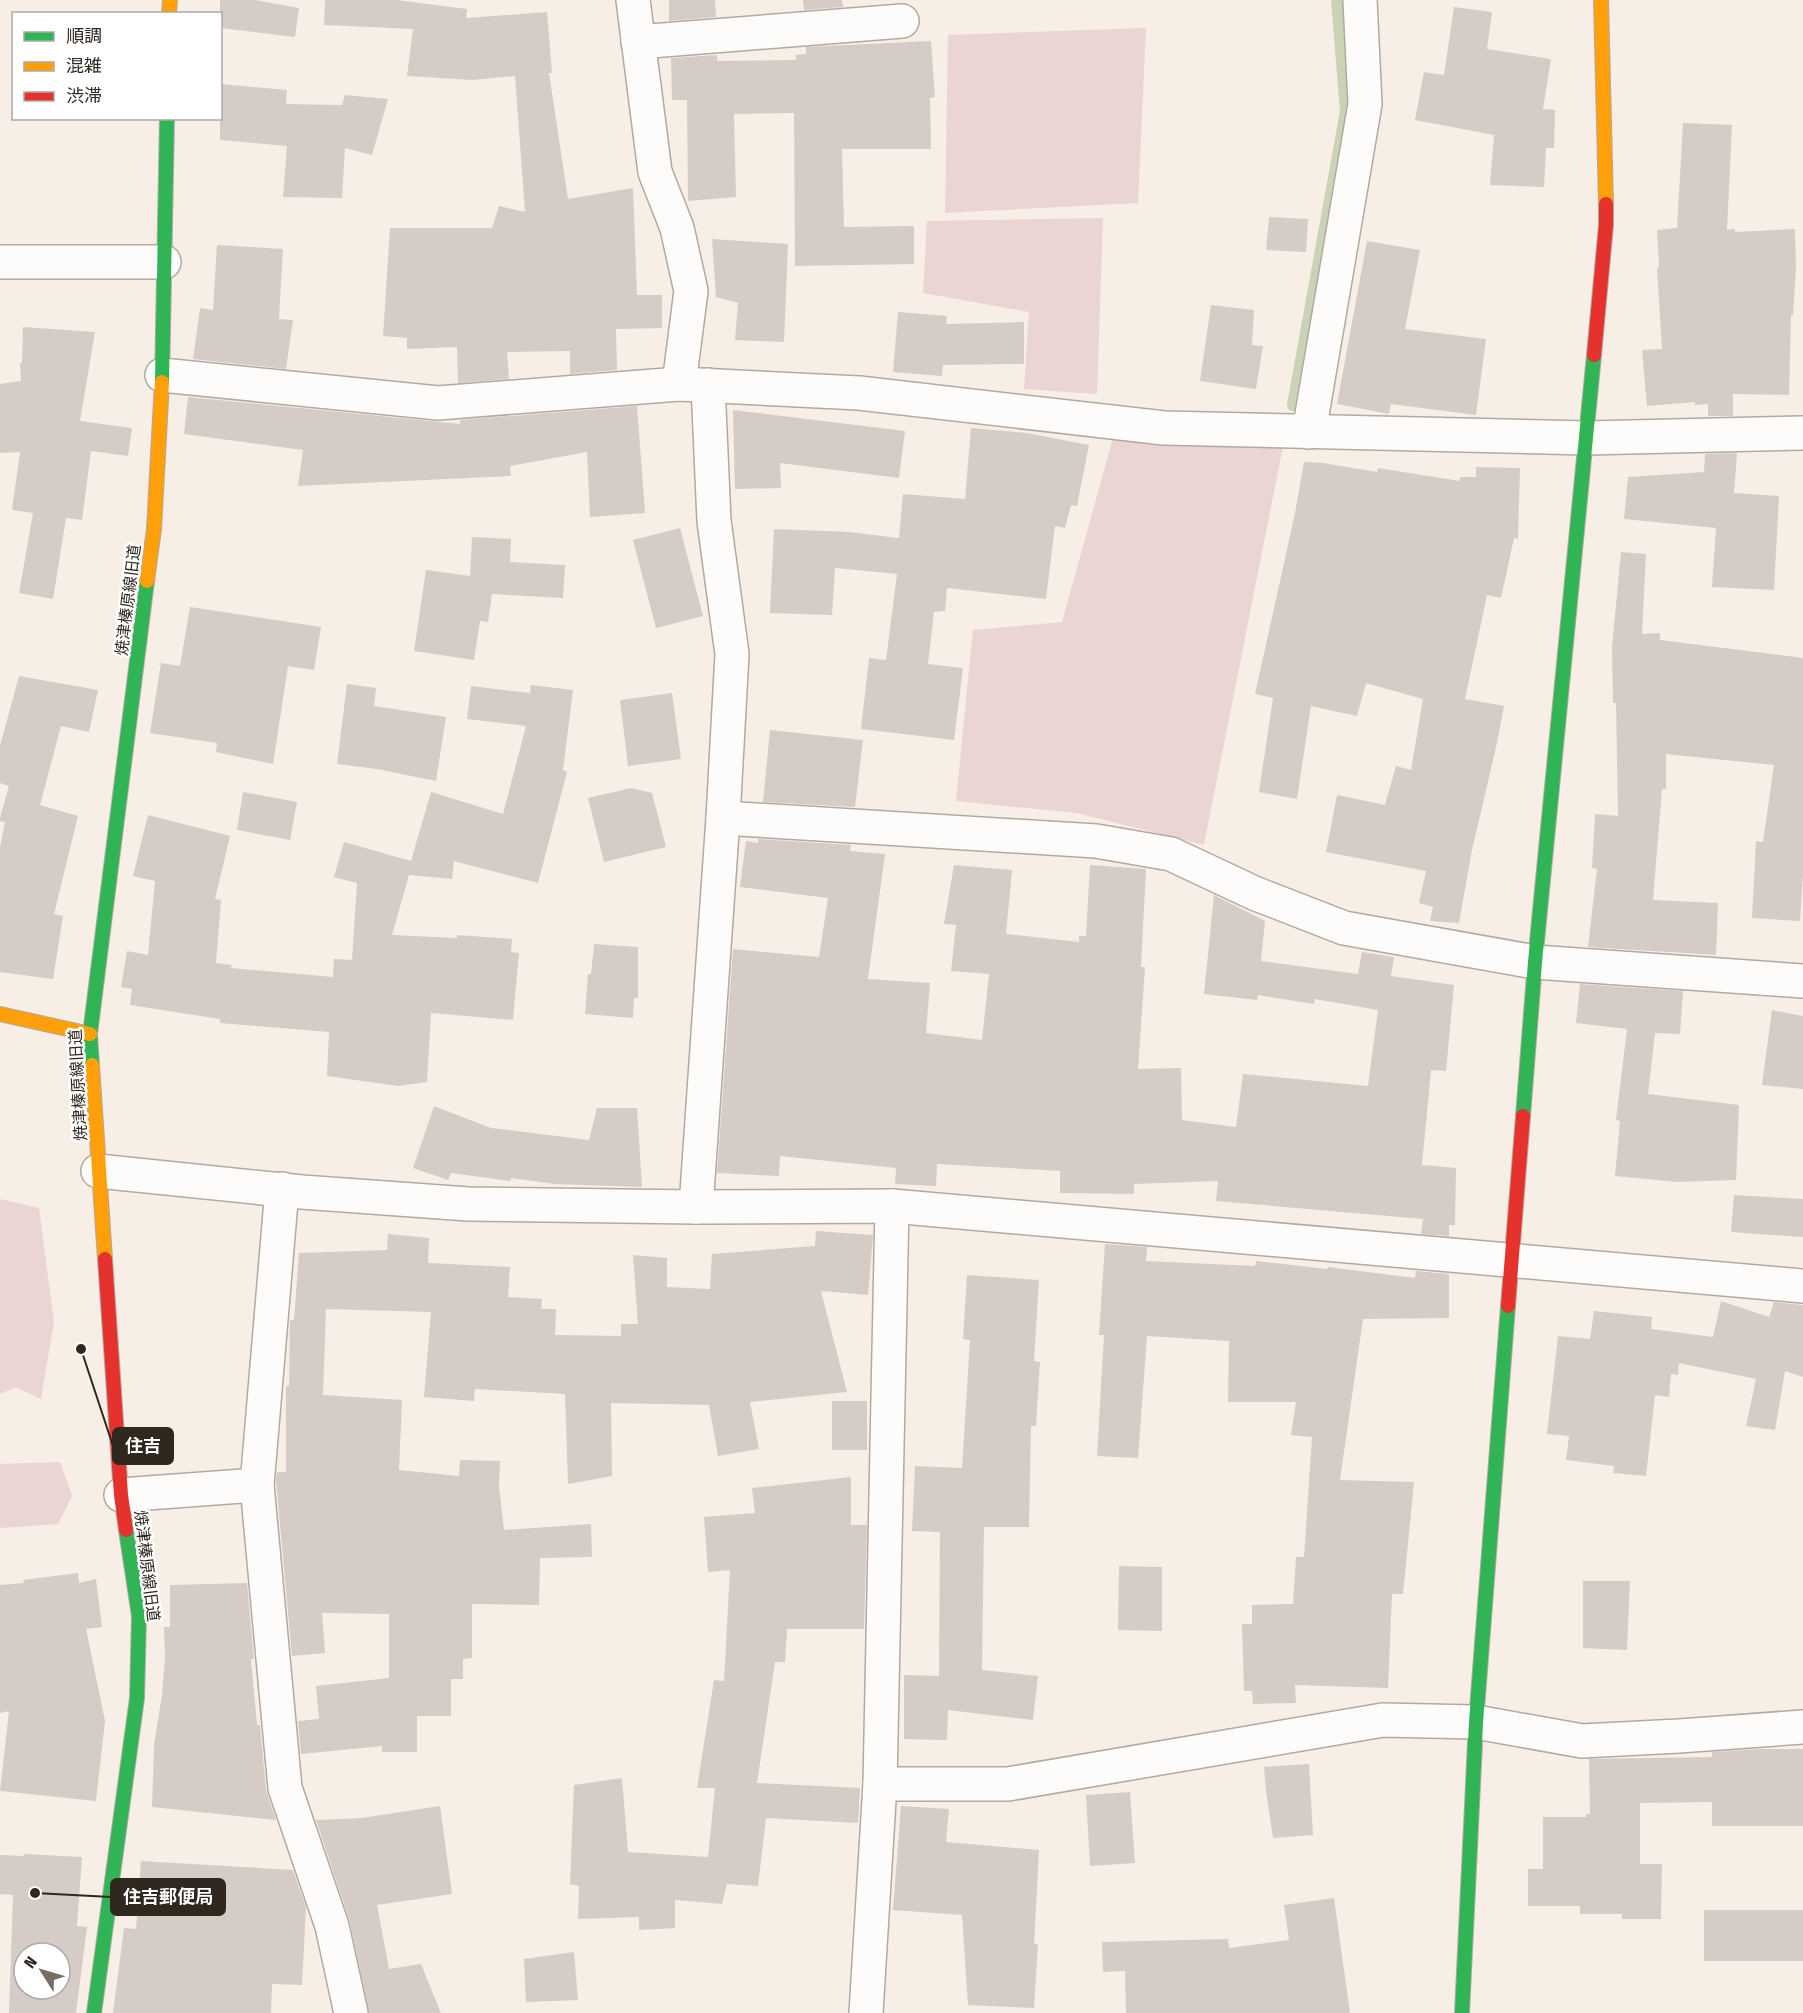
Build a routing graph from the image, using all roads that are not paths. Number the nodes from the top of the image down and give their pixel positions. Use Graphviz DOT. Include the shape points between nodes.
graph roads {
  1 [pos="633,0"];
  2 [pos="1360,0"];
  3 [pos="1600,0"];
  4 [pos="902,21"];
  5 [pos="638,42"];
  6 [pos="167,120"];
  7 [pos="0,262"];
  8 [pos="164,262"];
  9 [pos="162,375"];
  10 [pos="694,385"];
  11 [pos="1310,432"];
  12 [pos="1803,433"];
  13 [pos="1587,438"];
  14 [pos="723,818"];
  15 [pos="1535,962"];
  16 [pos="1803,981"];
  17 [pos="0,1014"];
  18 [pos="90,1034"];
  19 [pos="98,1171"];
  20 [pos="282,1189"];
  21 [pos="892,1206"];
  22 [pos="696,1207"];
  23 [pos="1513,1259"];
  24 [pos="1803,1286"];
  25 [pos="257,1485"];
  26 [pos="121,1495"];
  27 [pos="1476,1722"];
  28 [pos="1803,1726"];
  29 [pos="880,1784"];
  30 [pos="94,2013"];
  31 [pos="351,2013"];
  32 [pos="866,2013"];
  33 [pos="1462,2013"];
  1 -- 5 [label="street"];
  2 -- 11 [label="street" via="1365,104"];
  3 -- 13 [label="street" via="1605,225"];
  4 -- 5 [label="street"];
  5 -- 10 [label="street" via="656,172 677,228 691,291"];
  6 -- 8 [label="street, 焼津榛原線旧道"];
  7 -- 8 [label="street"];
  8 -- 9 [label="street, 焼津榛原線旧道"];
  9 -- 10 [label="street" via="438,403"];
  9 -- 18 [label="street, 焼津榛原線旧道" via="154,529"];
  10 -- 11 [label="street" via="859,393 1164,428"];
  10 -- 14 [label="street" via="732,654"];
  11 -- 13 [label="street"];
  12 -- 13 [label="street"];
  13 -- 15 [label="street"];
  14 -- 15 [label="street" via="1096,841 1171,854 1254,893 1344,928"];
  14 -- 22 [label="street"];
  15 -- 16 [label="street"];
  15 -- 23 [label="street"];
  17 -- 18 [label="street"];
  18 -- 19 [label="street, 焼津榛原線旧道"];
  19 -- 20 [label="street"];
  19 -- 26 [label="street, 焼津榛原線旧道"];
  20 -- 22 [label="street" via="468,1204"];
  20 -- 25 [label="street"];
  21 -- 22 [label="street"];
  21 -- 23 [label="street"];
  21 -- 29 [label="street"];
  23 -- 24 [label="street"];
  23 -- 27 [label="street"];
  25 -- 26 [label="street"];
  25 -- 31 [label="street" via="285,1788 332,1926"];
  26 -- 30 [label="street, 焼津榛原線旧道" via="139,1616 138,1698"];
  27 -- 28 [label="street" via="1582,1741"];
  27 -- 29 [label="street" via="1383,1720 1008,1784"];
  27 -- 33 [label="street"];
  29 -- 32 [label="street"];
}
